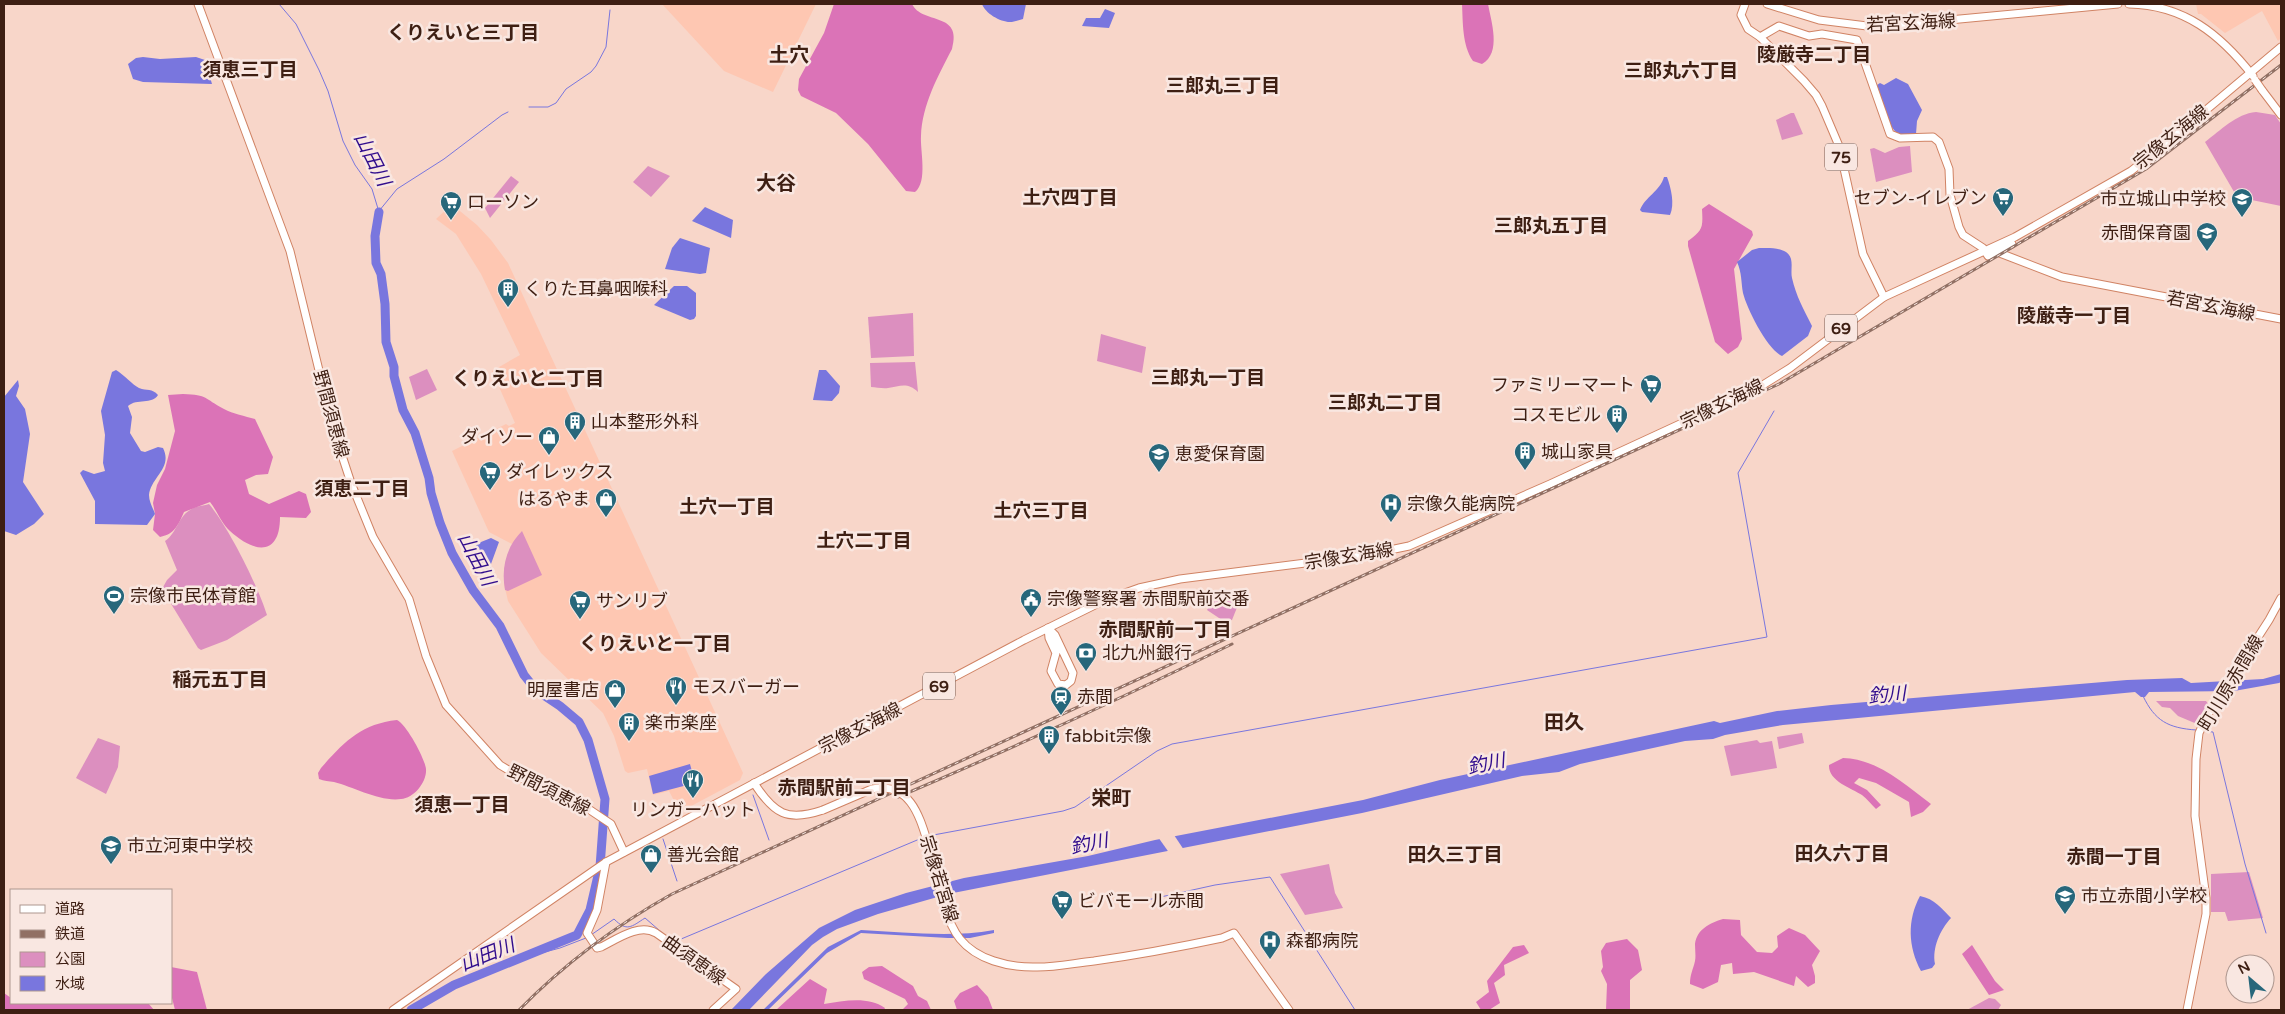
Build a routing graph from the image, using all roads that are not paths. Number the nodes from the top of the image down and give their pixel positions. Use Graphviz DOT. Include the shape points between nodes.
graph roads {
  1 [pos="198,4"];
  2 [pos="1745,4"];
  3 [pos="1767,4"];
  4 [pos="2118,4"];
  5 [pos="2129,4"];
  6 [pos="1760,37"];
  7 [pos="2281,47"];
  8 [pos="2250,73"];
  9 [pos="2281,115"];
  10 [pos="2015,237"];
  11 [pos="1985,252"];
  12 [pos="1997,252"];
  13 [pos="1884,297"];
  14 [pos="2281,319"];
  15 [pos="2281,598"];
  16 [pos="1048,628"];
  17 [pos="754,783"];
  18 [pos="624,852"];
  19 [pos="605,863"];
  20 [pos="393,1010"];
  21 [pos="713,1010"];
  22 [pos="1289,1010"];
  23 [pos="2187,1010"];
  1 -- 18 [label="main road, 野間須恵線" via="290,251 333,428 351,483 373,537 409,599 426,656 446,705 500,765 524,780 575,800 609,822"];
  2 -- 6 [label="main road, 75" via="1744,23"];
  3 -- 4 [label="main road, 若宮玄海線" via="1819,20 1875,27"];
  5 -- 8 [label="main road" via="2165,9 2206,28"];
  6 -- 11 [label="main road, 若宮玄海線" via="1779,26 1809,36 1822,34 1857,40 1890,134 1900,138 1933,137 1939,142 1949,169 1950,195 1959,227 1963,235"];
  6 -- 13 [label="main road, 75" via="1804,81 1822,106 1839,146 1863,254"];
  7 -- 8 [label="main road, 宗像玄海線 / 69"];
  8 -- 9 [label="main road, bridge"];
  8 -- 10 [label="main road, 宗像玄海線 / 69" via="2131,171"];
  10 -- 11 [label="main road, 宗像玄海線 / 69"];
  10 -- 12 [label="main road" via="2013,243"];
  11 -- 12 [label="main road" via="1988,256"];
  11 -- 13 [label="main road, 宗像玄海線 / 69"];
  12 -- 14 [label="main road, 若宮玄海線" via="2062,277"];
  13 -- 16 [label="main road, 宗像玄海線 / 69" via="1790,368 1758,388 1425,540 1379,553 1158,584 1115,596"];
  15 -- 23 [label="main road, 町川原赤間線" via="2199,734 2195,816 2206,914"];
  16 -- 16 [label="main road" via="1055,635 1073,673 1071,681 1066,684 1058,684 1051,671 1056,653"];
  16 -- 17 [label="main road, 宗像玄海線 / 69"];
  17 -- 18 [label="main road, 宗像玄海線 / 69"];
  17 -- 22 [label="main road, 宗像若宮線, bridge" via="766,802 780,812 800,816 872,789 892,789 903,795 913,804 944,902 959,937 969,948 989,959 1042,967 1142,954 1234,933"];
  18 -- 19 [label="main road, 宗像玄海線 / 69"];
  19 -- 20 [label="main road, 宗像玄海線 / 69"];
  19 -- 21 [label="main road, 曲須恵線" via="589,936 597,948 638,930 651,930 736,989"];
}
